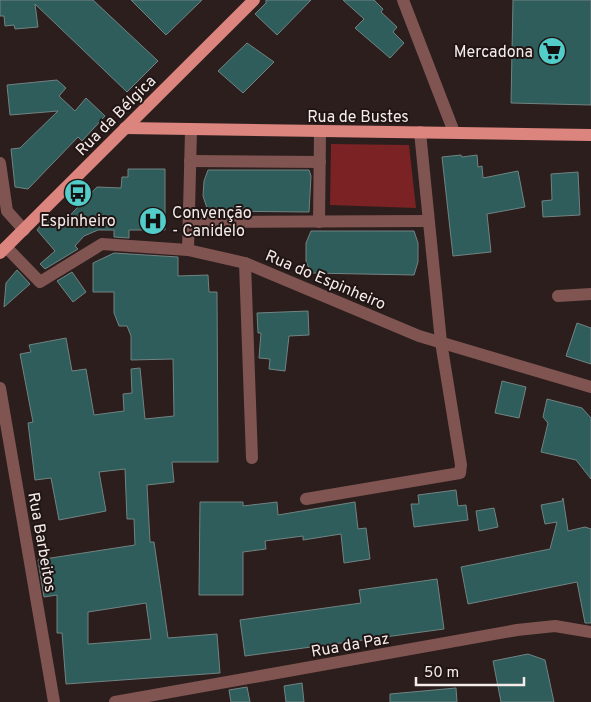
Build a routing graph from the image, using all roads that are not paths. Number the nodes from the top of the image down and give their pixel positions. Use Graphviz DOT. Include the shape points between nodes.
graph roads {
  1 [pos="254,0"];
  2 [pos="403,0"];
  3 [pos="125,128"];
  4 [pos="191,130"];
  5 [pos="320,132"];
  6 [pos="420,132"];
  7 [pos="454,132"];
  8 [pos="591,135"];
  9 [pos="190,160"];
  10 [pos="320,162"];
  11 [pos="0,163"];
  12 [pos="428,221"];
  13 [pos="189,222"];
  14 [pos="319,222"];
  15 [pos="24,230"];
  16 [pos="3,250"];
  17 [pos="188,250"];
  18 [pos="245,262"];
  19 [pos="591,294"];
  20 [pos="558,296"];
  21 [pos="441,342"];
  22 [pos="0,388"];
  23 [pos="591,388"];
  24 [pos="252,458"];
  25 [pos="306,499"];
  26 [pos="591,632"];
  27 [pos="54,702"];
  28 [pos="115,702"];
  1 -- 3 [label="main road, Rua da Bélgica"];
  2 -- 7 [label="street"];
  3 -- 4 [label="main road, Rua de Bustes"];
  3 -- 15 [label="main road, Rua da Bélgica"];
  4 -- 5 [label="main road, Rua de Bustes"];
  4 -- 9 [label="street"];
  5 -- 6 [label="main road, Rua de Bustes"];
  5 -- 10 [label="street"];
  6 -- 7 [label="main road, Rua de Bustes"];
  6 -- 12 [label="street"];
  7 -- 8 [label="main road, Rua de Bustes"];
  9 -- 10 [label="street"];
  9 -- 13 [label="street"];
  10 -- 14 [label="street"];
  11 -- 15 [label="street" via="7,211"];
  12 -- 14 [label="street"];
  12 -- 21 [label="street"];
  13 -- 14 [label="street"];
  13 -- 17 [label="street"];
  15 -- 16 [label="main road, Rua da Bélgica"];
  16 -- 17 [label="street, Rua do Espinheiro" via="40,282 102,244"];
  17 -- 18 [label="street, Rua do Espinheiro"];
  18 -- 21 [label="street, Rua do Espinheiro" via="419,336"];
  18 -- 24 [label="street"];
  19 -- 20 [label="street"];
  21 -- 23 [label="street, Rua do Espinheiro"];
  21 -- 25 [label="street" via="460,473"];
  22 -- 27 [label="street, Rua Barbeitos"];
  26 -- 28 [label="street, Rua da Paz" via="555,626 517,630"];
}
